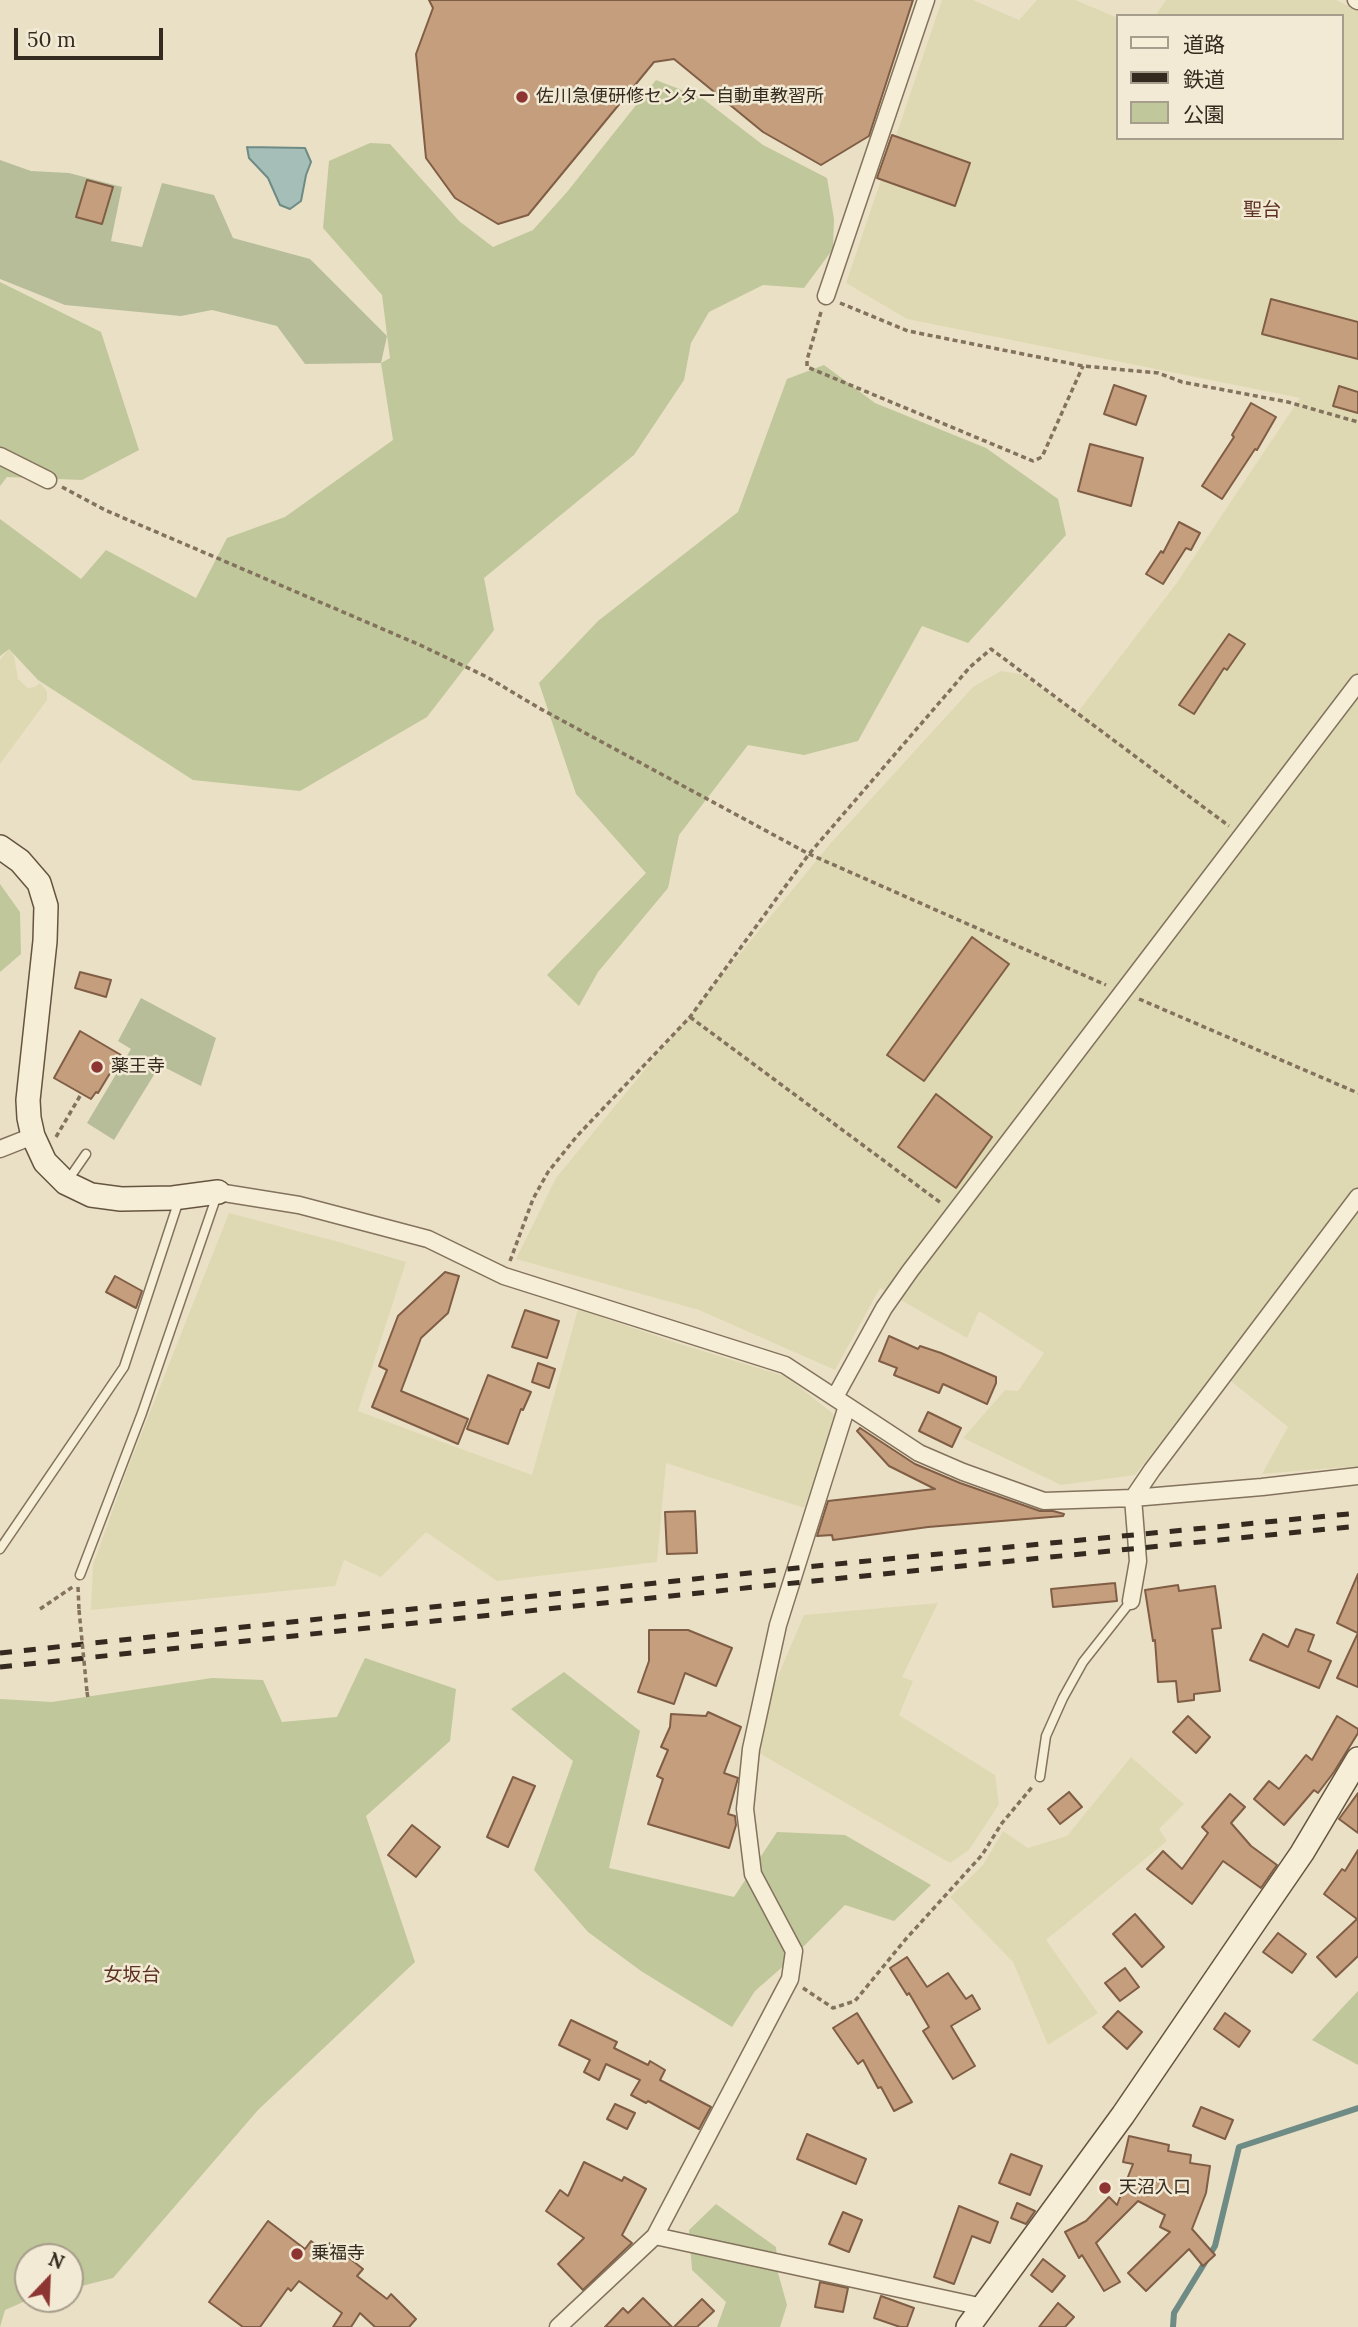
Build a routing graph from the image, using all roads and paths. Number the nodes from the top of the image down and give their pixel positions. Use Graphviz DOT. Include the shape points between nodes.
graph roads {
  1 [pos="926,0"];
  2 [pos="826,296"];
  3 [pos="1083,366"];
  4 [pos="1358,422"];
  5 [pos="0,456"];
  6 [pos="48,480"];
  7 [pos="1357,686"];
  8 [pos="1241,835"];
  9 [pos="0,847"];
  10 [pos="809,854"];
  11 [pos="1122,992"];
  12 [pos="690,1017"];
  13 [pos="1358,1093"];
  14 [pos="80,1096"];
  15 [pos="44,1137"];
  16 [pos="0,1149"];
  17 [pos="86,1154"];
  18 [pos="66,1183"];
  19 [pos="218,1192"];
  20 [pos="179,1197"];
  21 [pos="1358,1197"];
  22 [pos="955,1213"];
  23 [pos="504,1276"];
  24 [pos="841,1401"];
  25 [pos="1358,1476"];
  26 [pos="1133,1498"];
  27 [pos="0,1549"];
  28 [pos="79,1582"];
  29 [pos="1131,1601"];
  30 [pos="40,1609"];
  31 [pos="88,1698"];
  32 [pos="1358,1759"];
  33 [pos="1040,1777"];
  34 [pos="790,1979"];
  35 [pos="655,2236"];
  36 [pos="983,2307"];
  37 [pos="558,2327"];
  38 [pos="968,2327"];
  1 -- 2 [label="street"];
  2 -- 3 [label="path" via="908,331"];
  2 -- 3 [label="path" via="807,367 1033,461 1042,457"];
  3 -- 4 [label="path" via="1157,373"];
  5 -- 6 [label="street"];
  6 -- 10 [label="path" via="105,510 488,677"];
  7 -- 8 [label="street"];
  8 -- 10 [label="path" via="991,649 970,667"];
  8 -- 11 [label="street"];
  9 -- 15 [label="street" via="39,883 46,906 28,1100 29,1118"];
  10 -- 11 [label="path"];
  10 -- 12 [label="path"];
  11 -- 13 [label="path"];
  11 -- 22 [label="street"];
  12 -- 22 [label="path"];
  12 -- 23 [label="path" via="548,1172"];
  14 -- 15 [label="path"];
  15 -- 16 [label="street"];
  15 -- 18 [label="street" via="45,1162"];
  17 -- 18 [label="lane"];
  18 -- 20 [label="street" via="91,1195 121,1199"];
  19 -- 20 [label="street"];
  19 -- 23 [label="street" via="299,1205 428,1239"];
  19 -- 28 [label="lane"];
  20 -- 27 [label="lane" via="124,1367"];
  21 -- 26 [label="street"];
  22 -- 24 [label="street" via="884,1308"];
  23 -- 24 [label="street" via="785,1365"];
  24 -- 26 [label="street" via="919,1453 1044,1501"];
  24 -- 34 [label="street" via="778,1625 748,1773 745,1809 753,1874 794,1951"];
  25 -- 26 [label="street"];
  26 -- 29 [label="street" via="1138,1561"];
  28 -- 30 [label="path"];
  28 -- 31 [label="path, bridge"];
  29 -- 33 [label="lane" via="1083,1662 1063,1698 1046,1736"];
  32 -- 36 [label="street" via="1309,1843 1123,2115"];
  33 -- 34 [label="path" via="982,1855 855,2001 834,2008"];
  34 -- 35 [label="street"];
  35 -- 36 [label="street"];
  35 -- 37 [label="street"];
  36 -- 38 [label="street"];
}
